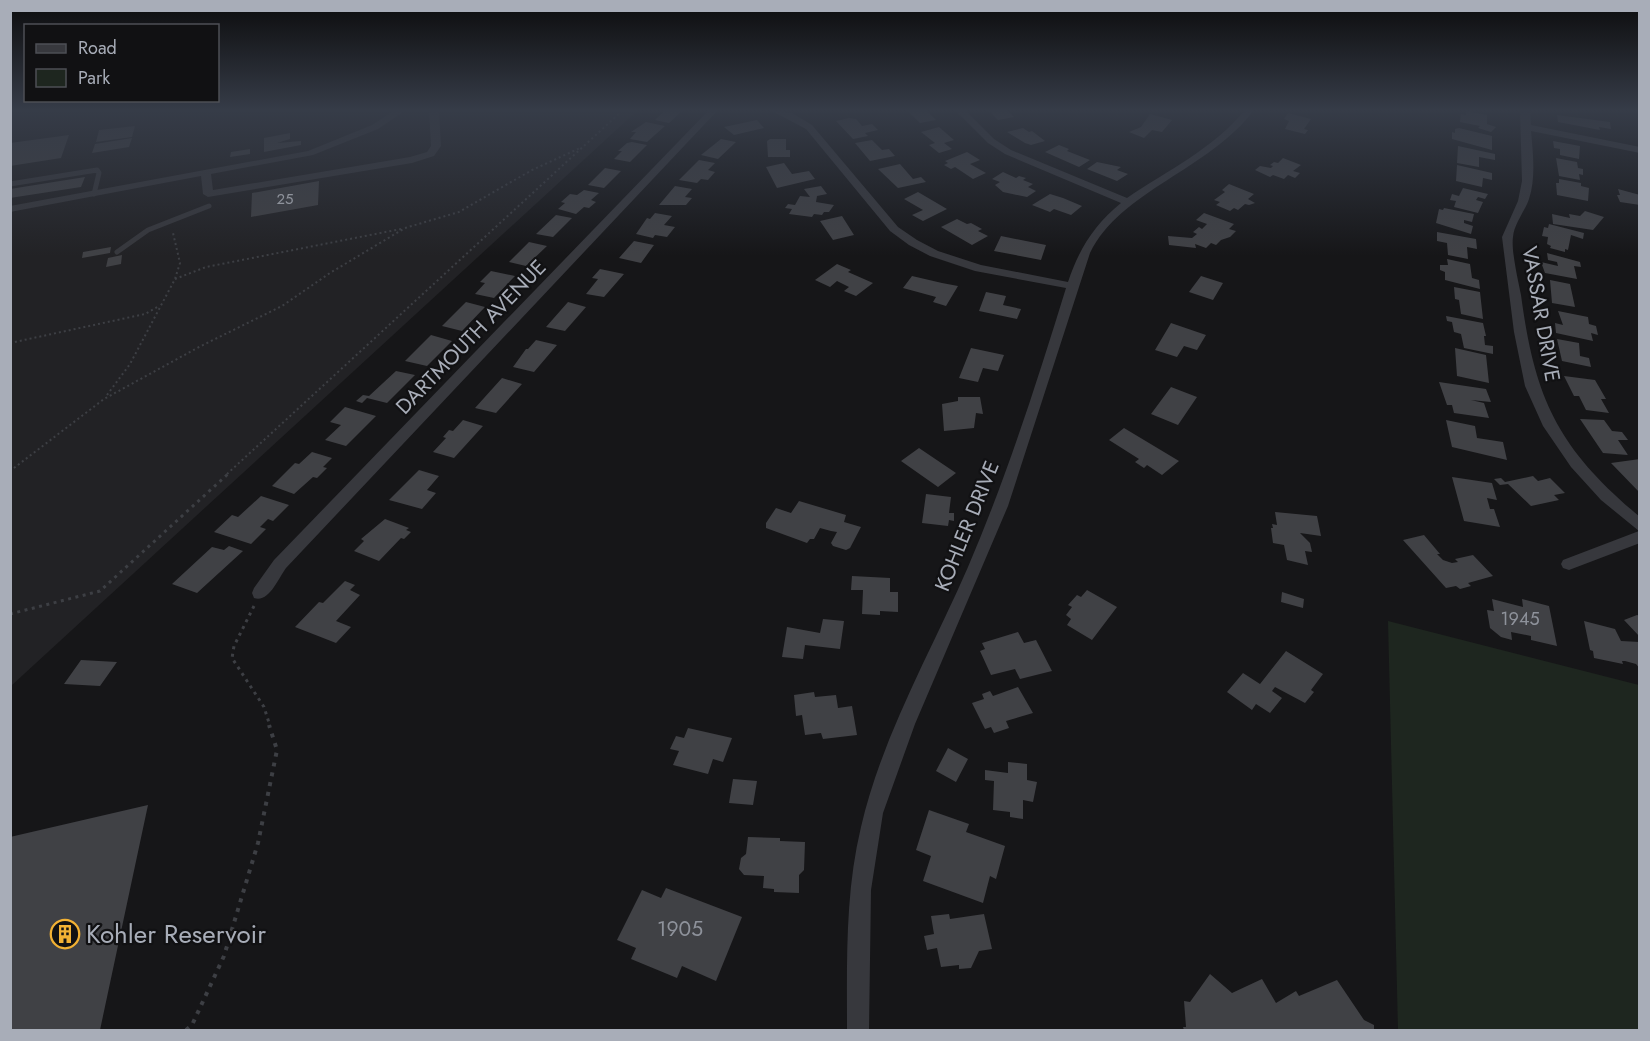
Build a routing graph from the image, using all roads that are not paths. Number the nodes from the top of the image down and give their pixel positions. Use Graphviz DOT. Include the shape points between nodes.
graph roads {
  1 [pos="282,159"];
  2 [pos="416,159"];
  3 [pos="668,159"];
  4 [pos="835,159"];
  5 [pos="1024,159"];
  6 [pos="1195,159"];
  7 [pos="1526,159"];
  8 [pos="206,174"];
  9 [pos="10,184"];
  10 [pos="94,194"];
  11 [pos="1129,203"];
  12 [pos="209,206"];
  13 [pos="10,209"];
  14 [pos="117,252"];
  15 [pos="1072,286"];
  16 [pos="1640,526"];
  17 [pos="1640,537"];
  18 [pos="1569,564"];
  19 [pos="261,593"];
  20 [pos="858,1030"];
  1 -- 8 [label="street"];
  2 -- 8 [label="street" via="208,194"];
  3 -- 19 [label="street, DARTMOUTH AVENUE" via="280,564"];
  4 -- 15 [label="street" via="909,242 954,261"];
  5 -- 11 [label="street"];
  6 -- 11 [label="street, KOHLER DRIVE"];
  7 -- 16 [label="street, VASSAR DRIVE" via="1523,201 1507,237 1531,384 1543,415 1564,448 1611,501"];
  8 -- 10 [label="street"];
  9 -- 10 [label="lane" via="97,170"];
  10 -- 13 [label="street"];
  11 -- 15 [label="street, KOHLER DRIVE" via="1095,233"];
  12 -- 14 [label="lane" via="156,226 127,241"];
  15 -- 20 [label="street, KOHLER DRIVE" via="998,513 885,776 867,841 857,917"];
  17 -- 18 [label="street"];
}
